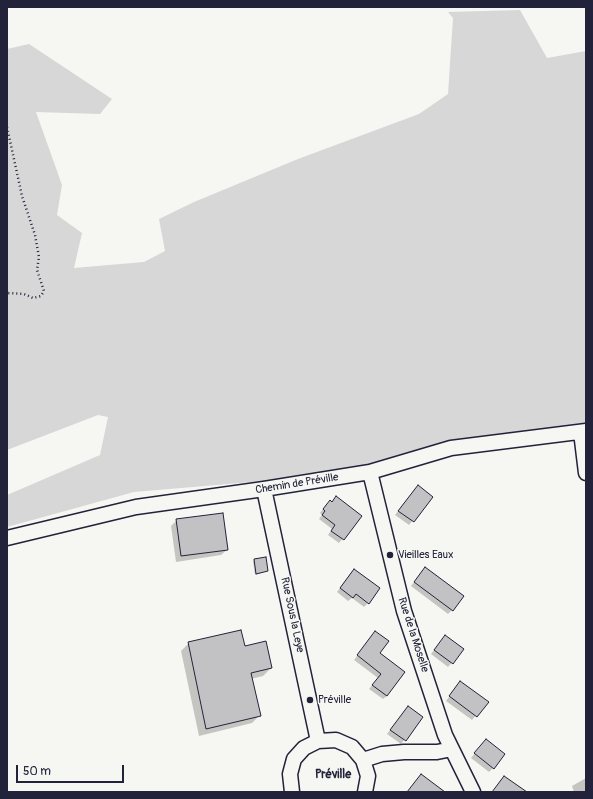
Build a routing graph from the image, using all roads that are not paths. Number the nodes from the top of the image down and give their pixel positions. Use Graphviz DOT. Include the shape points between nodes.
graph roads {
  1 [pos="584,432"];
  2 [pos="370,472"];
  3 [pos="586,474"];
  4 [pos="264,489"];
  5 [pos="7,538"];
  6 [pos="318,741"];
  7 [pos="452,749"];
  8 [pos="363,760"];
  9 [pos="292,792"];
  10 [pos="365,792"];
  11 [pos="473,792"];
  1 -- 2 [label="street, Chemin de Préville" via="451,448"];
  1 -- 3 [label="street"];
  2 -- 4 [label="street, Chemin de Préville"];
  2 -- 7 [label="street, Rue de la Moselle" via="404,611 445,735"];
  4 -- 5 [label="street, Chemin de Préville" via="136,507"];
  4 -- 6 [label="street, Rue Sous la Leye"];
  6 -- 8 [label="street" via="336,740 352,747"];
  6 -- 9 [label="street" via="304,748 294,759 290,774"];
  7 -- 8 [label="street" via="382,754"];
  7 -- 11 [label="street, Rue de la Moselle"];
  8 -- 10 [label="street" via="368,776"];
}
